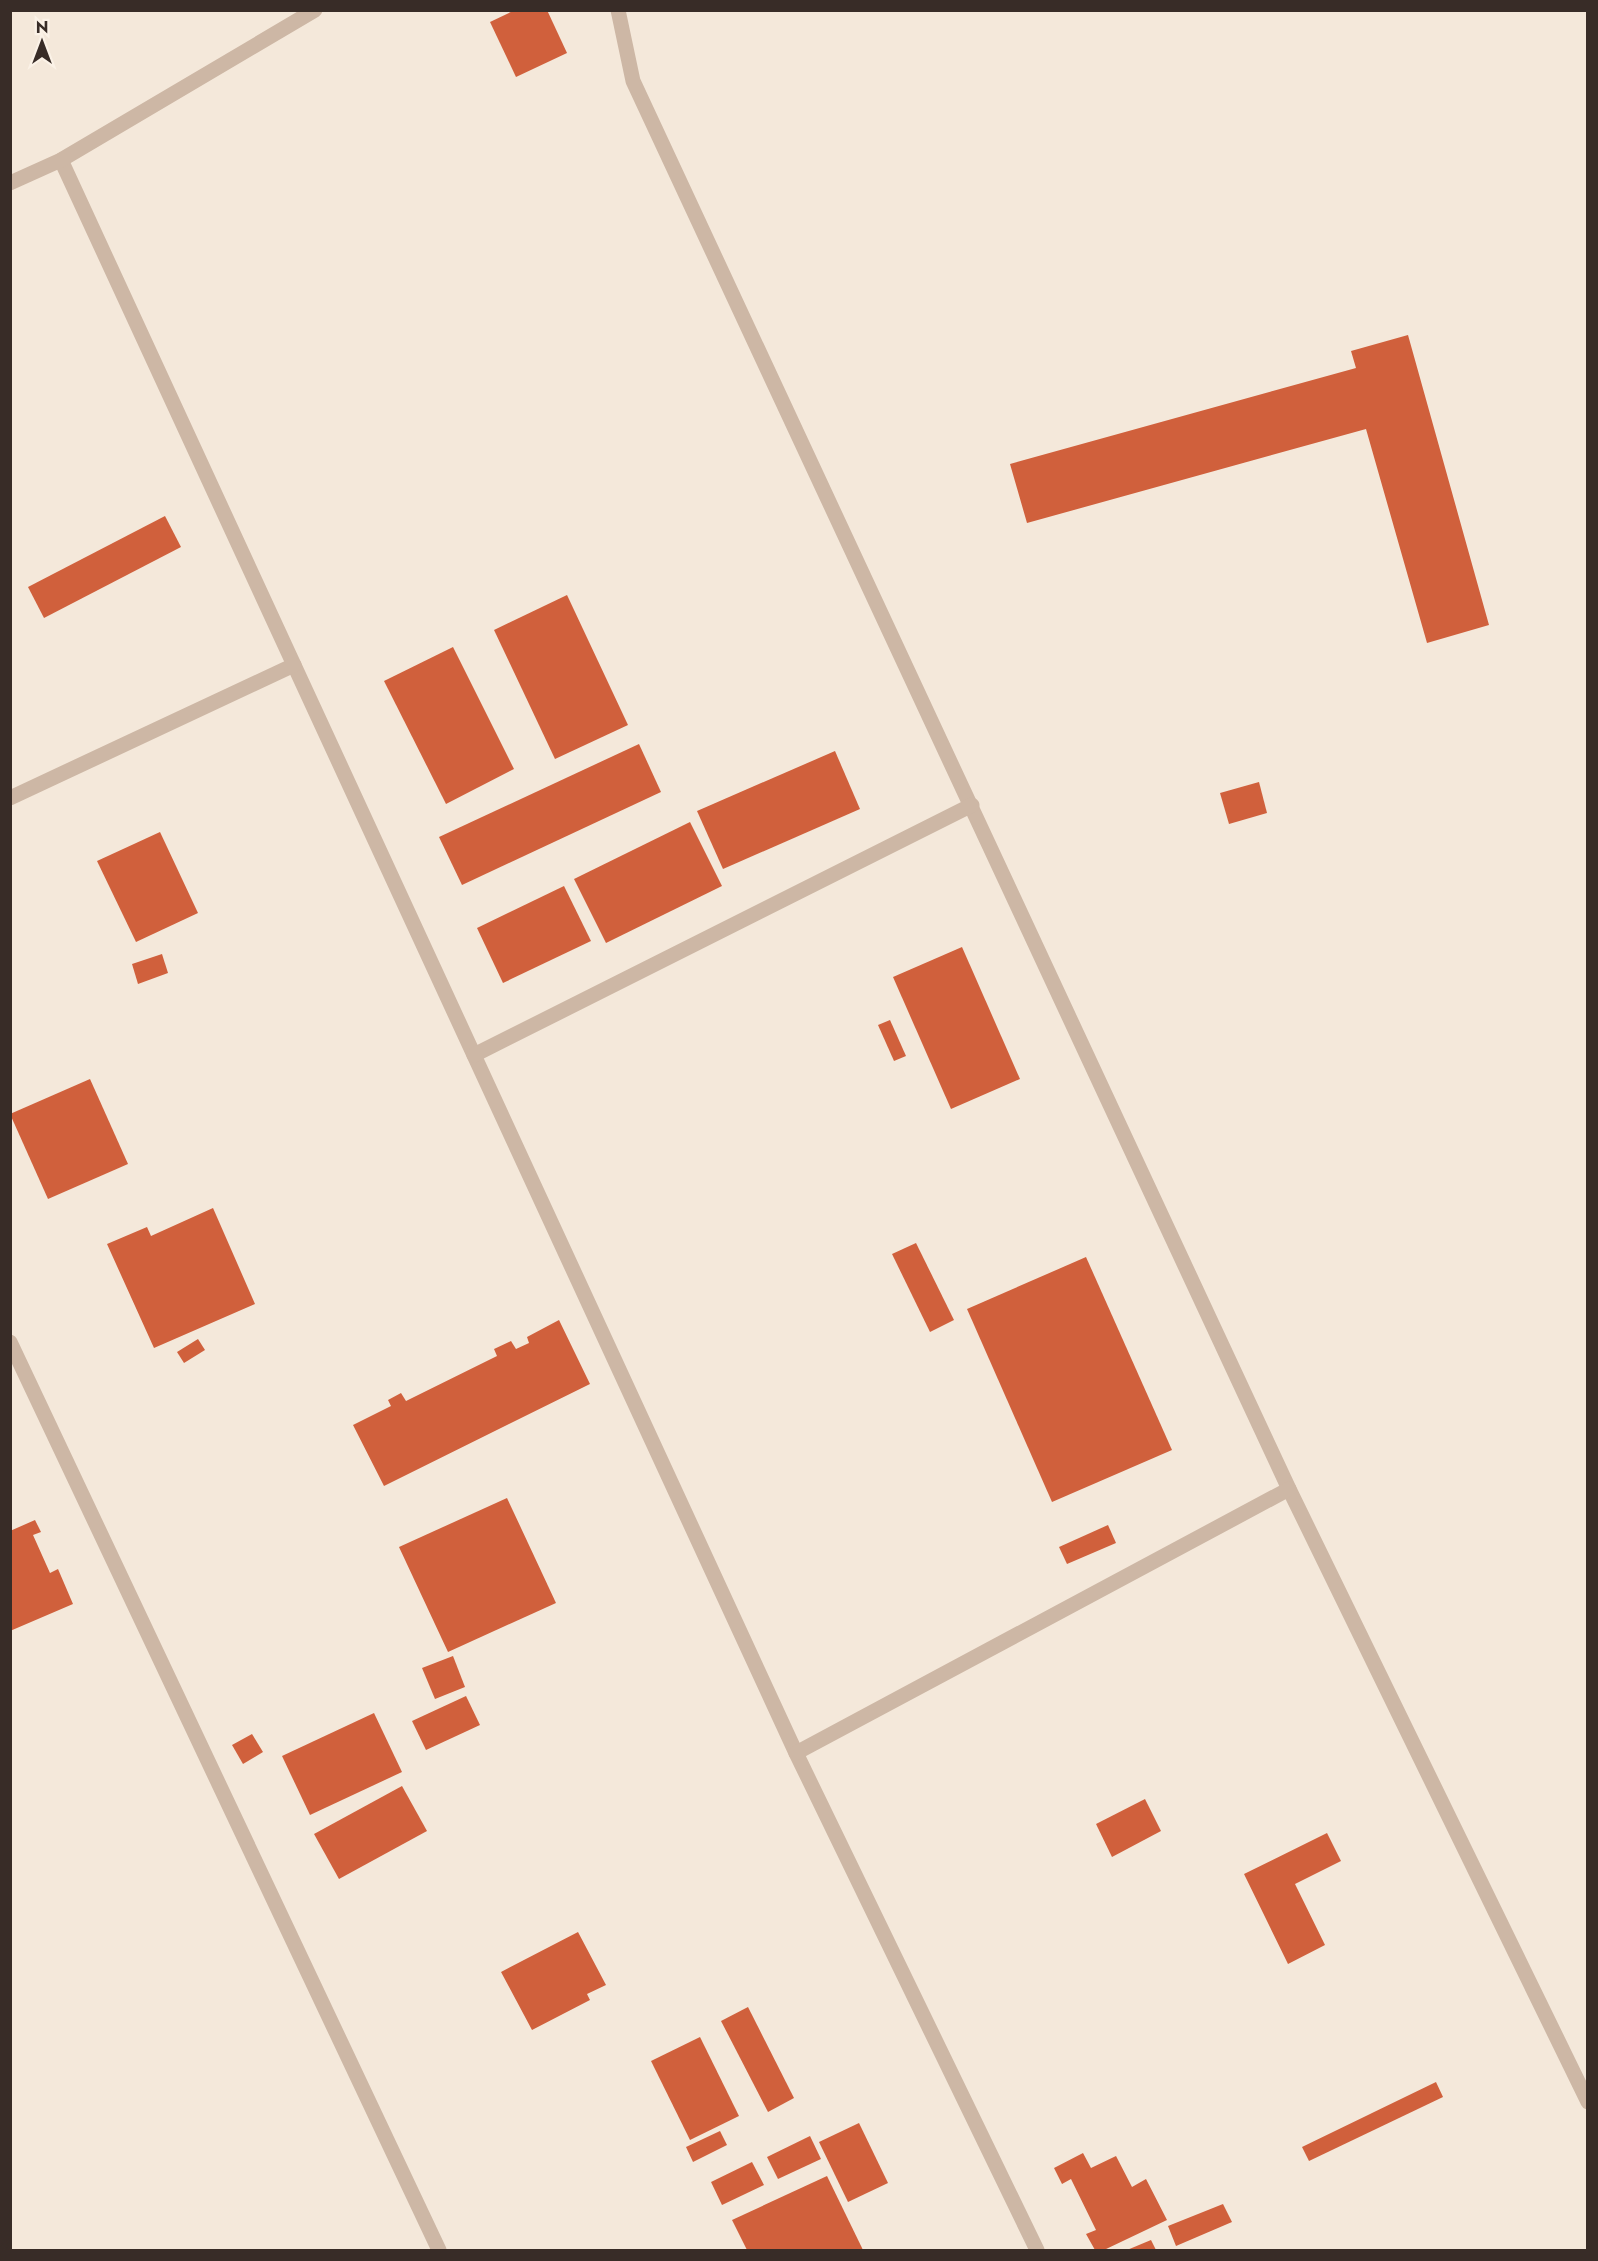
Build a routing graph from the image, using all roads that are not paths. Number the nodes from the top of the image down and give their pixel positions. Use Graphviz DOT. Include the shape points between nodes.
graph roads {
  1 [pos="315,10"];
  2 [pos="618,10"];
  3 [pos="61,160"];
  4 [pos="10,183"];
  5 [pos="294,665"];
  6 [pos="10,798"];
  7 [pos="972,805"];
  8 [pos="474,1055"];
  9 [pos="10,1342"];
  10 [pos="1290,1489"];
  11 [pos="796,1753"];
  12 [pos="1587,2103"];
  13 [pos="439,2250"];
  14 [pos="1037,2250"];
  1 -- 3 [label="street"];
  2 -- 7 [label="street" via="633,81"];
  3 -- 4 [label="street"];
  3 -- 5 [label="street"];
  5 -- 6 [label="street"];
  5 -- 8 [label="street"];
  7 -- 8 [label="street"];
  7 -- 10 [label="street"];
  8 -- 11 [label="street"];
  9 -- 13 [label="street"];
  10 -- 11 [label="street"];
  10 -- 12 [label="street"];
  11 -- 14 [label="street"];
}
